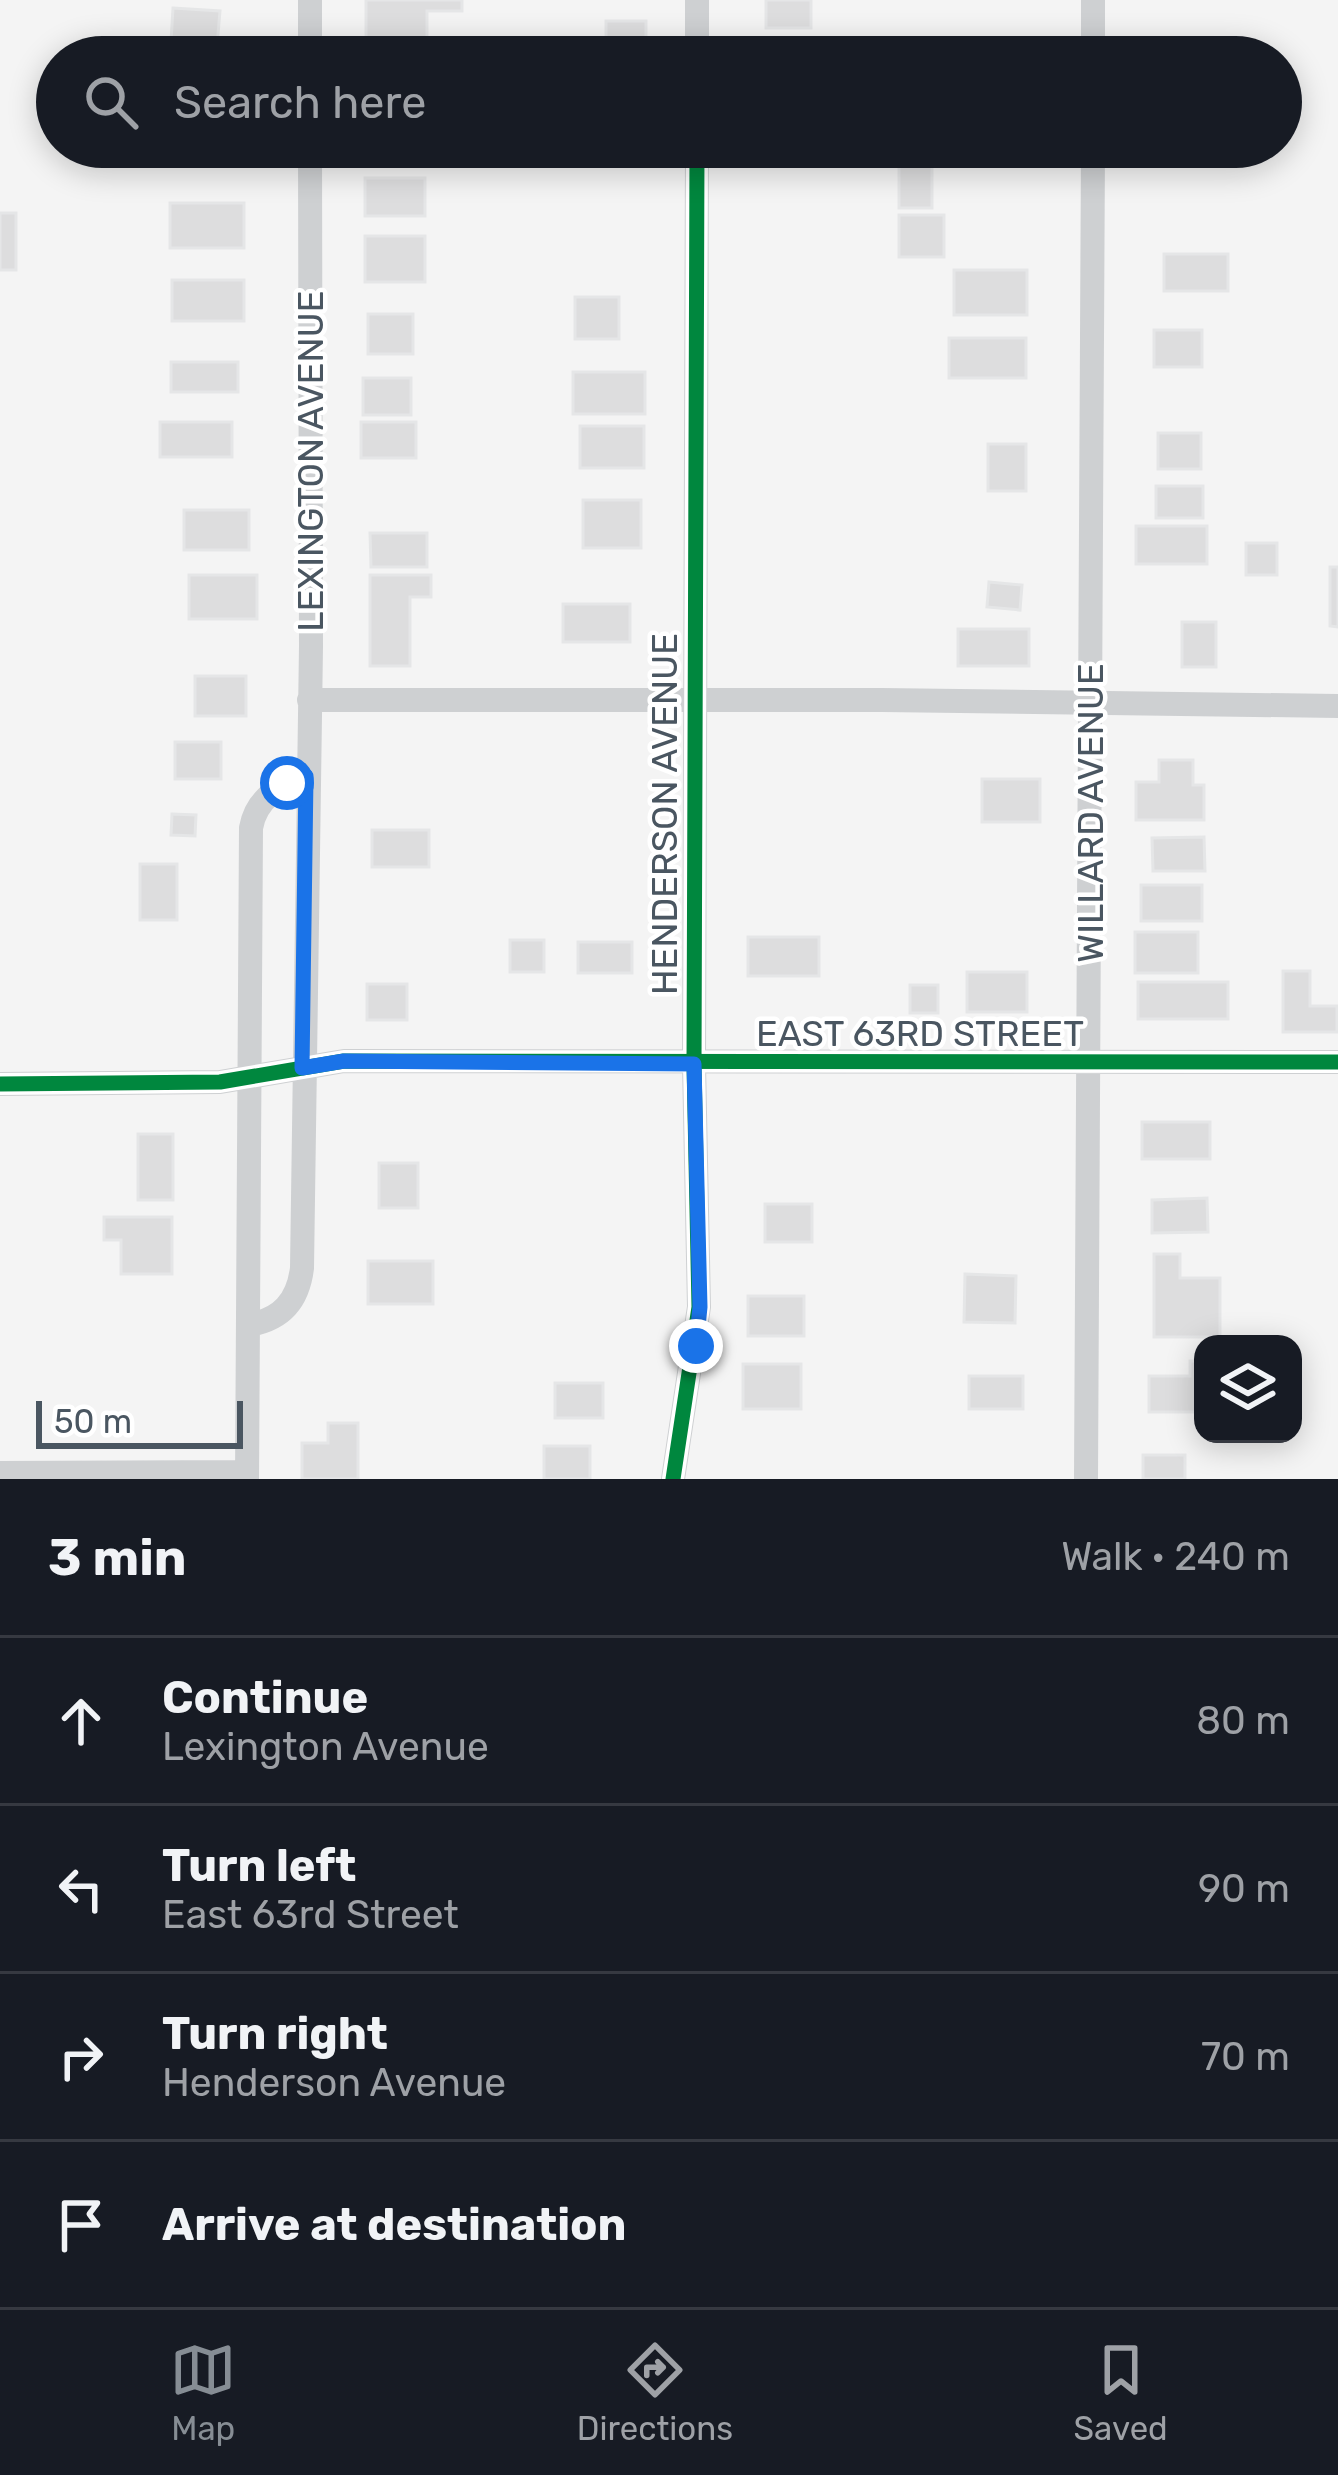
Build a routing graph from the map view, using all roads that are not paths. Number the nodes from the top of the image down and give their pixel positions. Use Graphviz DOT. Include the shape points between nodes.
graph roads {
  1 [pos="310,0"];
  2 [pos="697,0"];
  3 [pos="1093,0"];
  4 [pos="310,36"];
  5 [pos="697,36"];
  6 [pos="1093,36"];
  7 [pos="310,168"];
  8 [pos="697,168"];
  9 [pos="1093,168"];
  10 [pos="309,700"];
  11 [pos="694,700"];
  12 [pos="1090,704"];
  13 [pos="1338,706"];
  14 [pos="306,776"];
  15 [pos="1089,1062"];
  16 [pos="1338,1062"];
  17 [pos="694,1064"];
  18 [pos="302,1068"];
  19 [pos="250,1079"];
  20 [pos="0,1084"];
  21 [pos="248,1325"];
  22 [pos="0,1473"];
  23 [pos="247,1476"];
  24 [pos="673,1479"];
  25 [pos="1086,1479"];
  1 -- 4 [label="street"];
  2 -- 5 [label="street"];
  3 -- 6 [label="street"];
  7 -- 10 [label="street, LEXINGTON AVENUE"];
  8 -- 11 [label="street, HENDERSON AVENUE"];
  9 -- 12 [label="street, WILLARD AVENUE"];
  10 -- 11 [label="street"];
  10 -- 14 [label="street, LEXINGTON AVENUE"];
  11 -- 12 [label="street"];
  11 -- 17 [label="street, HENDERSON AVENUE"];
  12 -- 13 [label="street"];
  12 -- 15 [label="street, WILLARD AVENUE"];
  14 -- 18 [label="street, LEXINGTON AVENUE"];
  14 -- 19 [label="street" via="262,799 254,812"];
  15 -- 16 [label="street, EAST 63RD STREET"];
  15 -- 17 [label="street, EAST 63RD STREET"];
  15 -- 25 [label="street, WILLARD AVENUE"];
  17 -- 18 [label="street, EAST 63RD STREET" via="344,1061"];
  17 -- 24 [label="street, HENDERSON AVENUE" via="700,1307"];
  18 -- 19 [label="street, EAST 63RD STREET"];
  18 -- 21 [label="street, LEXINGTON AVENUE" via="300,1281 280,1315"];
  19 -- 20 [label="street, EAST 63RD STREET"];
  19 -- 21 [label="street"];
  21 -- 23 [label="street"];
  22 -- 23 [label="street"];
}
